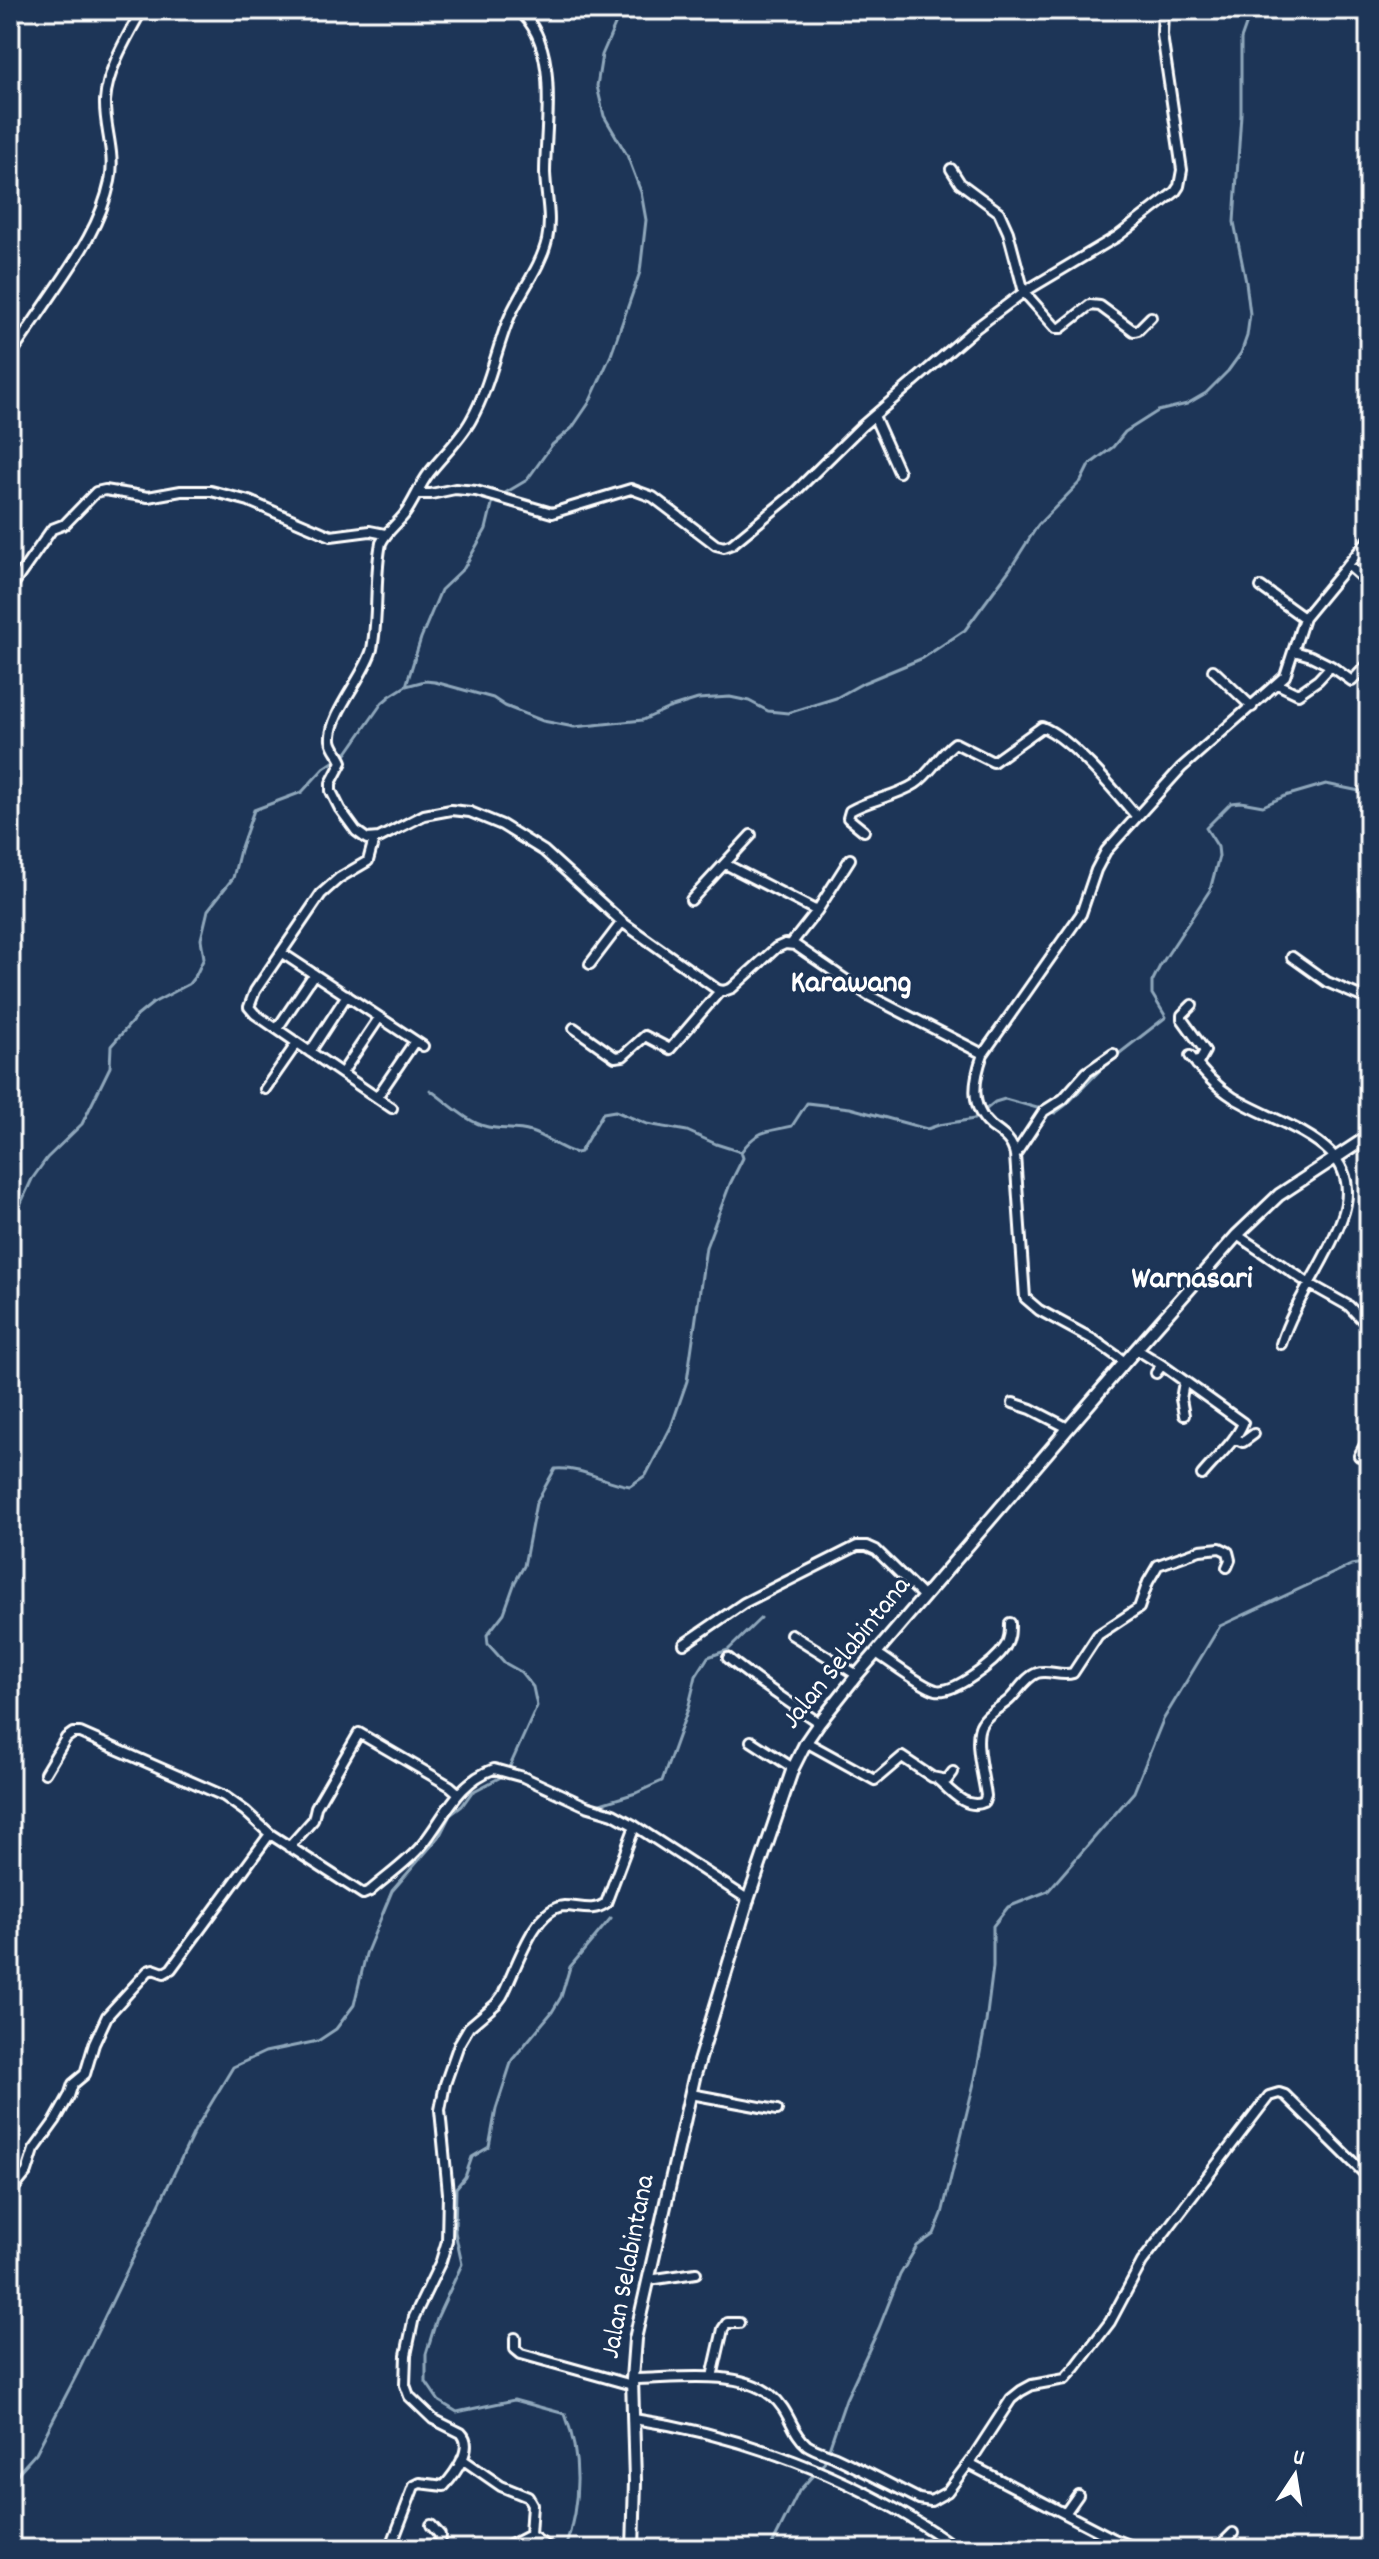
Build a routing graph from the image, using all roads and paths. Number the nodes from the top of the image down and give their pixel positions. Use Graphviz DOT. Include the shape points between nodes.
graph roads {
  1 [pos="142,10"];
  2 [pos="518,10"];
  3 [pos="1163,10"];
  4 [pos="951,169"];
  5 [pos="1024,292"];
  6 [pos="1151,317"];
  7 [pos="10,356"];
  8 [pos="874,416"];
  9 [pos="899,472"];
  10 [pos="417,494"];
  11 [pos="385,534"];
  12 [pos="1369,539"];
  13 [pos="1348,565"];
  14 [pos="1369,584"];
  15 [pos="1261,587"];
  16 [pos="10,589"];
  17 [pos="1304,618"];
  18 [pos="1294,651"];
  19 [pos="1369,663"];
  20 [pos="1331,666"];
  21 [pos="1213,670"];
  22 [pos="1277,684"];
  23 [pos="1252,707"];
  24 [pos="1136,816"];
  25 [pos="864,831"];
  26 [pos="751,835"];
  27 [pos="374,839"];
  28 [pos="850,859"];
  29 [pos="725,864"];
  30 [pos="691,900"];
  31 [pos="817,911"];
  32 [pos="622,922"];
  33 [pos="791,944"];
  34 [pos="282,953"];
  35 [pos="1292,957"];
  36 [pos="590,964"];
  37 [pos="314,974"];
  38 [pos="720,991"];
  39 [pos="347,995"];
  40 [pos="1369,1000"];
  41 [pos="1192,1005"];
  42 [pos="379,1018"];
  43 [pos="574,1028"];
  44 [pos="277,1029"];
  45 [pos="297,1043"];
  46 [pos="310,1052"];
  47 [pos="983,1054"];
  48 [pos="1113,1054"];
  49 [pos="1190,1056"];
  50 [pos="1197,1065"];
  51 [pos="342,1073"];
  52 [pos="265,1089"];
  53 [pos="377,1097"];
  54 [pos="392,1108"];
  55 [pos="1369,1136"];
  56 [pos="1015,1155"];
  57 [pos="1336,1157"];
  58 [pos="1237,1235"];
  59 [pos="1308,1283"];
  60 [pos="1369,1327"];
  61 [pos="1281,1344"];
  62 [pos="1136,1349"];
  63 [pos="1125,1362"];
  64 [pos="1184,1382"];
  65 [pos="1013,1403"];
  66 [pos="1184,1415"];
  67 [pos="1068,1428"];
  68 [pos="1254,1434"];
  69 [pos="1369,1437"];
  70 [pos="1234,1438"];
  71 [pos="1359,1456"];
  72 [pos="1202,1475"];
  73 [pos="1227,1567"];
  74 [pos="924,1597"];
  75 [pos="1010,1623"];
  76 [pos="791,1634"];
  77 [pos="684,1644"];
  78 [pos="876,1653"];
  79 [pos="728,1658"];
  80 [pos="857,1675"];
  81 [pos="819,1723"];
  82 [pos="751,1741"];
  83 [pos="806,1742"];
  84 [pos="793,1768"];
  85 [pos="953,1772"];
  86 [pos="45,1773"];
  87 [pos="936,1778"];
  88 [pos="458,1793"];
  89 [pos="635,1826"];
  90 [pos="270,1834"];
  91 [pos="289,1847"];
  92 [pos="749,1900"];
  93 [pos="691,2094"];
  94 [pos="777,2110"];
  95 [pos="1369,2178"];
  96 [pos="10,2208"];
  97 [pos="696,2273"];
  98 [pos="649,2280"];
  99 [pos="739,2323"];
  100 [pos="515,2338"];
  101 [pos="712,2377"];
  102 [pos="632,2382"];
  103 [pos="634,2419"];
  104 [pos="462,2459"];
  105 [pos="969,2464"];
  106 [pos="1078,2495"];
  107 [pos="1066,2512"];
  108 [pos="431,2525"];
  109 [pos="1233,2533"];
  110 [pos="530,2535"];
  111 [pos="443,2548"];
  112 [pos="390,2549"];
  113 [pos="415,2549"];
  114 [pos="503,2549"];
  115 [pos="551,2549"];
  116 [pos="633,2549"];
  117 [pos="957,2549"];
  118 [pos="1140,2549"];
  119 [pos="1217,2549"];
  1 -- 7 [label="street" via="108,87 112,168 99,217 80,255"];
  2 -- 10 [label="street" via="539,38 547,83 548,232 470,421"];
  3 -- 5 [label="street" via="1182,170 1179,186 1118,236"];
  4 -- 5 [label="street" via="960,183 999,212"];
  5 -- 6 [label="street" via="1059,329 1090,305 1100,306 1134,331"];
  5 -- 8 [label="street"];
  8 -- 9 [label="street"];
  8 -- 10 [label="street" via="793,494 724,547 653,497 631,489 552,513 466,490"];
  10 -- 11 [label="street"];
  11 -- 16 [label="street" via="331,536 211,491 148,497 105,490 52,529"];
  11 -- 27 [label="street" via="372,646 331,737 342,762 331,791 356,831"];
  12 -- 13 [label="street"];
  13 -- 14 [label="street"];
  13 -- 17 [label="street"];
  15 -- 17 [label="street"];
  17 -- 18 [label="street"];
  18 -- 20 [label="street"];
  18 -- 22 [label="street" via="1288,672"];
  19 -- 20 [label="street" via="1352,681"];
  20 -- 22 [label="street" via="1300,694"];
  21 -- 23 [label="street"];
  22 -- 23 [label="street"];
  23 -- 24 [label="street" via="1181,768"];
  24 -- 25 [label="street" via="1096,770 1042,727 993,762 955,743 911,786 850,811 850,822"];
  24 -- 47 [label="street" via="1100,861 1081,914"];
  26 -- 29 [label="street"];
  27 -- 32 [label="street" via="432,813 457,810 482,816 544,851"];
  27 -- 34 [label="street" via="370,859 330,884"];
  28 -- 31 [label="street"];
  29 -- 30 [label="street"];
  29 -- 31 [label="street"];
  31 -- 33 [label="street"];
  32 -- 36 [label="street"];
  32 -- 38 [label="street"];
  33 -- 38 [label="street" via="776,948 735,986"];
  33 -- 47 [label="street" via="868,995"];
  34 -- 37 [label="street"];
  34 -- 44 [label="street" via="249,1003"];
  35 -- 40 [label="street" via="1327,982"];
  37 -- 39 [label="street"];
  37 -- 44 [label="street"];
  38 -- 43 [label="street" via="670,1049 645,1036 615,1057"];
  39 -- 42 [label="street"];
  39 -- 46 [label="street"];
  41 -- 50 [label="street" via="1182,1019 1205,1051"];
  42 -- 51 [label="street"];
  42 -- 53 [label="street" via="419,1044"];
  44 -- 45 [label="street"];
  45 -- 46 [label="street"];
  45 -- 52 [label="street"];
  46 -- 51 [label="street"];
  47 -- 56 [label="street" via="976,1103"];
  48 -- 56 [label="street" via="1044,1111"];
  49 -- 50 [label="street"];
  50 -- 57 [label="street" via="1233,1097 1310,1136"];
  51 -- 53 [label="street"];
  53 -- 54 [label="street"];
  55 -- 57 [label="street, Jalan Selabintana"];
  56 -- 63 [label="street" via="1025,1298"];
  57 -- 58 [label="street, Jalan Selabintana" via="1279,1195"];
  57 -- 59 [label="street" via="1347,1182 1345,1210"];
  58 -- 59 [label="street"];
  58 -- 62 [label="street, Jalan Selabintana"];
  59 -- 60 [label="street" via="1349,1306"];
  59 -- 61 [label="street"];
  62 -- 63 [label="street, Jalan Selabintana"];
  62 -- 64 [label="street"];
  63 -- 67 [label="street, Jalan Selabintana"];
  64 -- 66 [label="street"];
  64 -- 70 [label="street" via="1243,1423"];
  65 -- 67 [label="street"];
  67 -- 74 [label="street, Jalan Selabintana"];
  68 -- 70 [label="street" via="1243,1442"];
  69 -- 71 [label="street"];
  70 -- 72 [label="street"];
  73 -- 87 [label="street" via="1229,1555 1220,1548 1162,1562 1139,1608 1102,1631 1073,1673 1035,1674 988,1716 978,1734 984,1802 965,1802"];
  74 -- 77 [label="street" via="876,1550 857,1546 744,1603"];
  74 -- 78 [label="street, Jalan Selabintana"];
  75 -- 78 [label="street" via="1003,1650 948,1689 934,1689"];
  76 -- 80 [label="street"];
  78 -- 80 [label="street, Jalan Selabintana"];
  79 -- 81 [label="street"];
  80 -- 81 [label="street, Jalan Selabintana"];
  81 -- 83 [label="street, Jalan Selabintana"];
  82 -- 84 [label="street"];
  83 -- 84 [label="street, Jalan Selabintana"];
  83 -- 87 [label="street" via="875,1780 902,1757"];
  84 -- 92 [label="street, Jalan Selabintana"];
  85 -- 87 [label="street" via="947,1780"];
  86 -- 90 [label="street" via="66,1738 80,1733 224,1796"];
  88 -- 89 [label="street" via="494,1769"];
  88 -- 91 [label="street" via="421,1847 366,1894"];
  88 -- 91 [label="street" via="359,1733 313,1820"];
  89 -- 92 [label="street"];
  89 -- 104 [label="street" via="606,1903 586,1910 560,1907 539,1923 502,1996 459,2044 445,2084 440,2110 447,2241 414,2317 405,2385 420,2409 464,2436"];
  90 -- 91 [label="street"];
  90 -- 96 [label="street" via="171,1969 151,1970 107,2016 85,2074 73,2084 34,2150"];
  92 -- 93 [label="street, Jalan Selabintana"];
  93 -- 94 [label="street"];
  93 -- 98 [label="street, Jalan Selabintana"];
  95 -- 105 [label="street" via="1285,2095 1269,2096 1142,2262 1110,2322 1075,2368 1065,2379 1032,2385 1011,2399"];
  97 -- 98 [label="street"];
  98 -- 102 [label="street, Jalan Selabintana"];
  99 -- 101 [label="street" via="727,2323 723,2329"];
  100 -- 102 [label="street" via="521,2354"];
  101 -- 102 [label="street"];
  101 -- 105 [label="street" via="762,2389 786,2410 799,2437 814,2450 919,2499 940,2498"];
  102 -- 103 [label="street, Jalan Selabintana"];
  103 -- 116 [label="street, Jalan Selabintana"];
  103 -- 117 [label="street" via="710,2434 826,2473"];
  104 -- 110 [label="street" via="528,2497"];
  104 -- 112 [label="street" via="444,2486 414,2486"];
  105 -- 107 [label="street"];
  106 -- 107 [label="street"];
  107 -- 118 [label="street"];
  108 -- 111 [label="street"];
  109 -- 119 [label="street"];
  110 -- 114 [label="street"];
  110 -- 115 [label="street"];
  111 -- 113 [label="street"];
}
